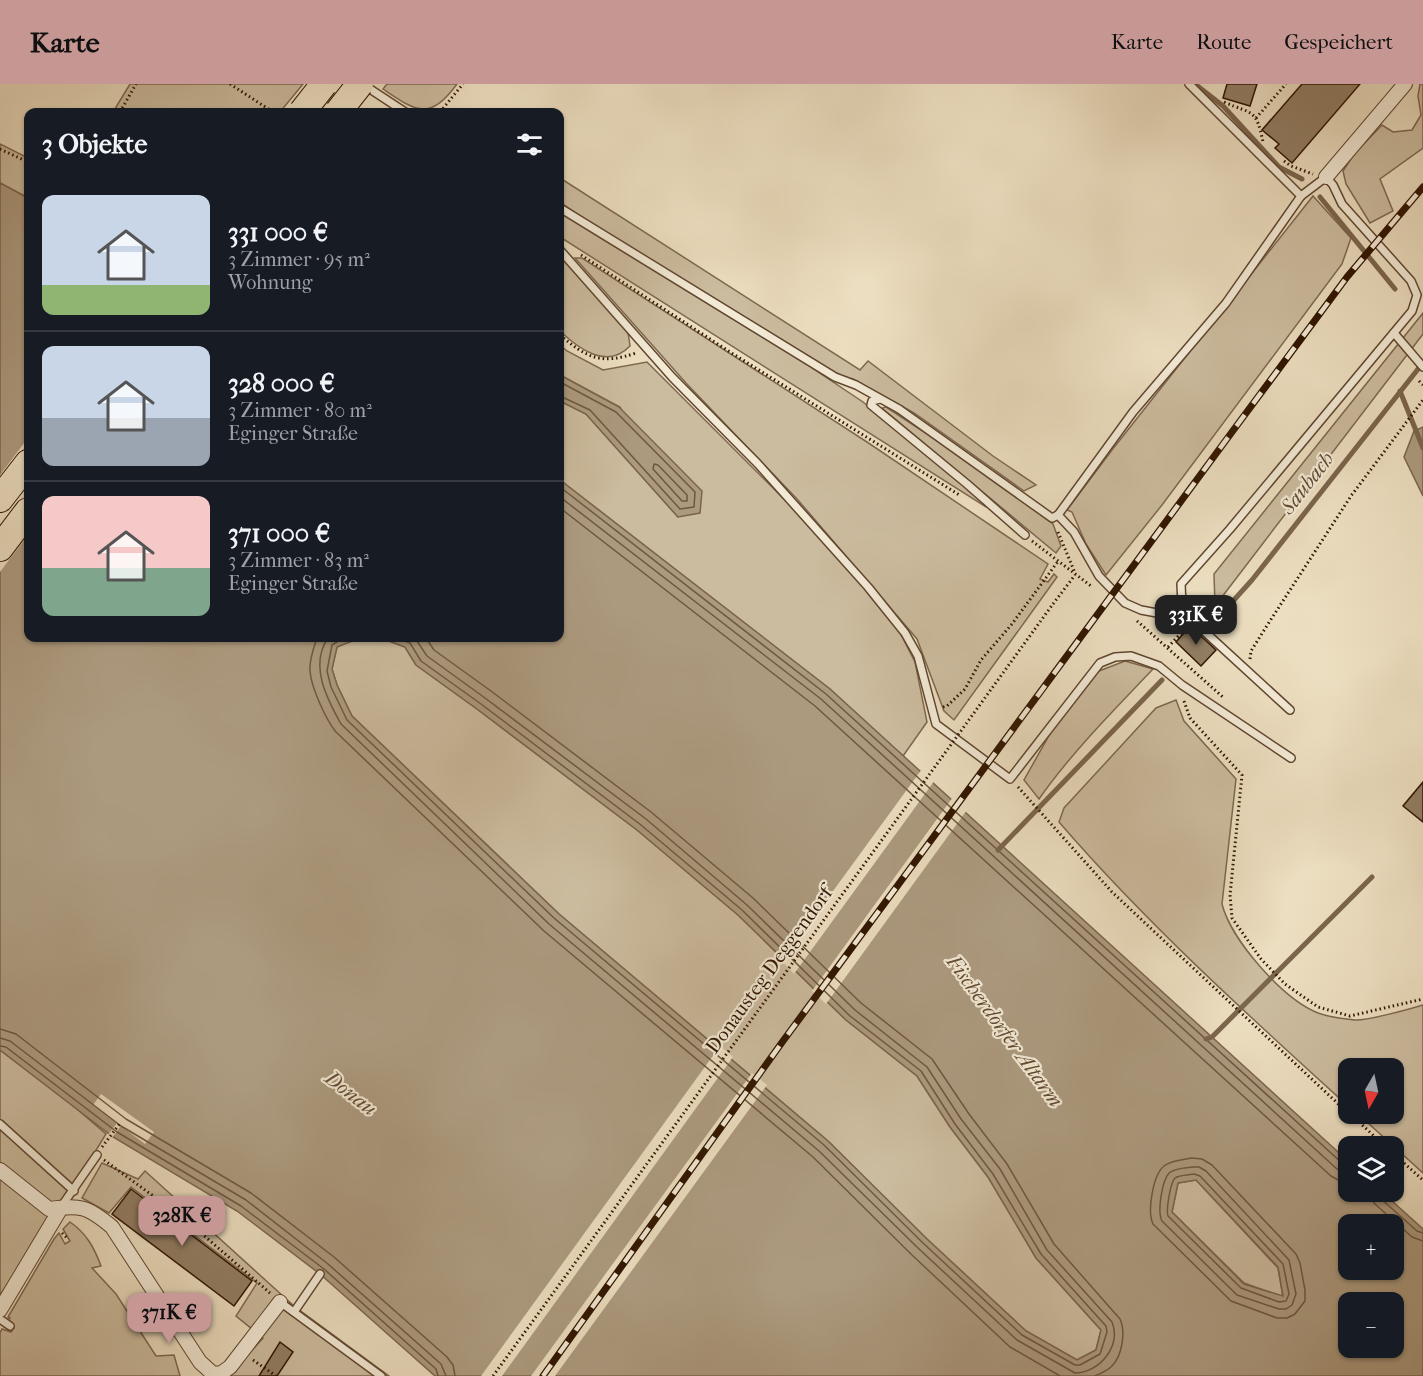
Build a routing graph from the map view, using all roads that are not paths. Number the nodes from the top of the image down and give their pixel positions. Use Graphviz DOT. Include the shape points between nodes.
graph roads {
  1 [pos="324,84"];
  2 [pos="361,84"];
  3 [pos="1189,84"];
  4 [pos="1405,84"];
  5 [pos="305,108"];
  6 [pos="341,108"];
  7 [pos="399,108"];
  8 [pos="1326,177"];
  9 [pos="1301,196"];
  10 [pos="564,209"];
  11 [pos="564,255"];
  12 [pos="1394,333"];
  13 [pos="1423,367"];
  14 [pos="880,399"];
  15 [pos="24,468"];
  16 [pos="0,499"];
  17 [pos="1058,515"];
  18 [pos="24,516"];
  19 [pos="1025,535"];
  20 [pos="0,548"];
  21 [pos="1182,605"];
  22 [pos="1290,710"];
  23 [pos="1291,758"];
  24 [pos="0,1124"];
  25 [pos="97,1155"];
  26 [pos="0,1170"];
  27 [pos="74,1191"];
  28 [pos="61,1208"];
  29 [pos="320,1274"];
  30 [pos="280,1302"];
  31 [pos="0,1310"];
  32 [pos="294,1312"];
  33 [pos="0,1319"];
  34 [pos="9,1326"];
  35 [pos="381,1376"];
  1 -- 5 [label="highway, bridge"];
  2 -- 6 [label="highway, bridge"];
  2 -- 7 [label="lane"];
  3 -- 9 [label="lane"];
  4 -- 8 [label="street"];
  8 -- 9 [label="lane"];
  8 -- 12 [label="lane" via="1342,204 1411,281 1417,295 1412,311"];
  9 -- 17 [label="lane" via="1226,303 1134,412"];
  10 -- 14 [label="lane" via="835,377"];
  11 -- 23 [label="lane" via="647,349 758,464 905,633 918,656 936,724 1010,779 1100,663 1115,657 1131,656 1159,666"];
  12 -- 13 [label="lane"];
  12 -- 21 [label="lane" via="1181,584"];
  14 -- 17 [label="lane" via="1052,518"];
  14 -- 19 [label="lane" via="871,405"];
  15 -- 16 [label="highway"];
  17 -- 21 [label="lane" via="1074,532 1099,576 1125,603 1157,613"];
  18 -- 20 [label="highway"];
  21 -- 22 [label="lane" via="1193,621"];
  24 -- 27 [label="lane"];
  25 -- 27 [label="lane"];
  26 -- 28 [label="street" via="49,1209"];
  27 -- 28 [label="lane"];
  28 -- 30 [label="street" via="81,1206 112,1227 200,1362 212,1373 225,1371"];
  28 -- 31 [label="street"];
  29 -- 32 [label="lane"];
  30 -- 32 [label="lane"];
  32 -- 35 [label="lane"];
  33 -- 34 [label="lane"];
}
